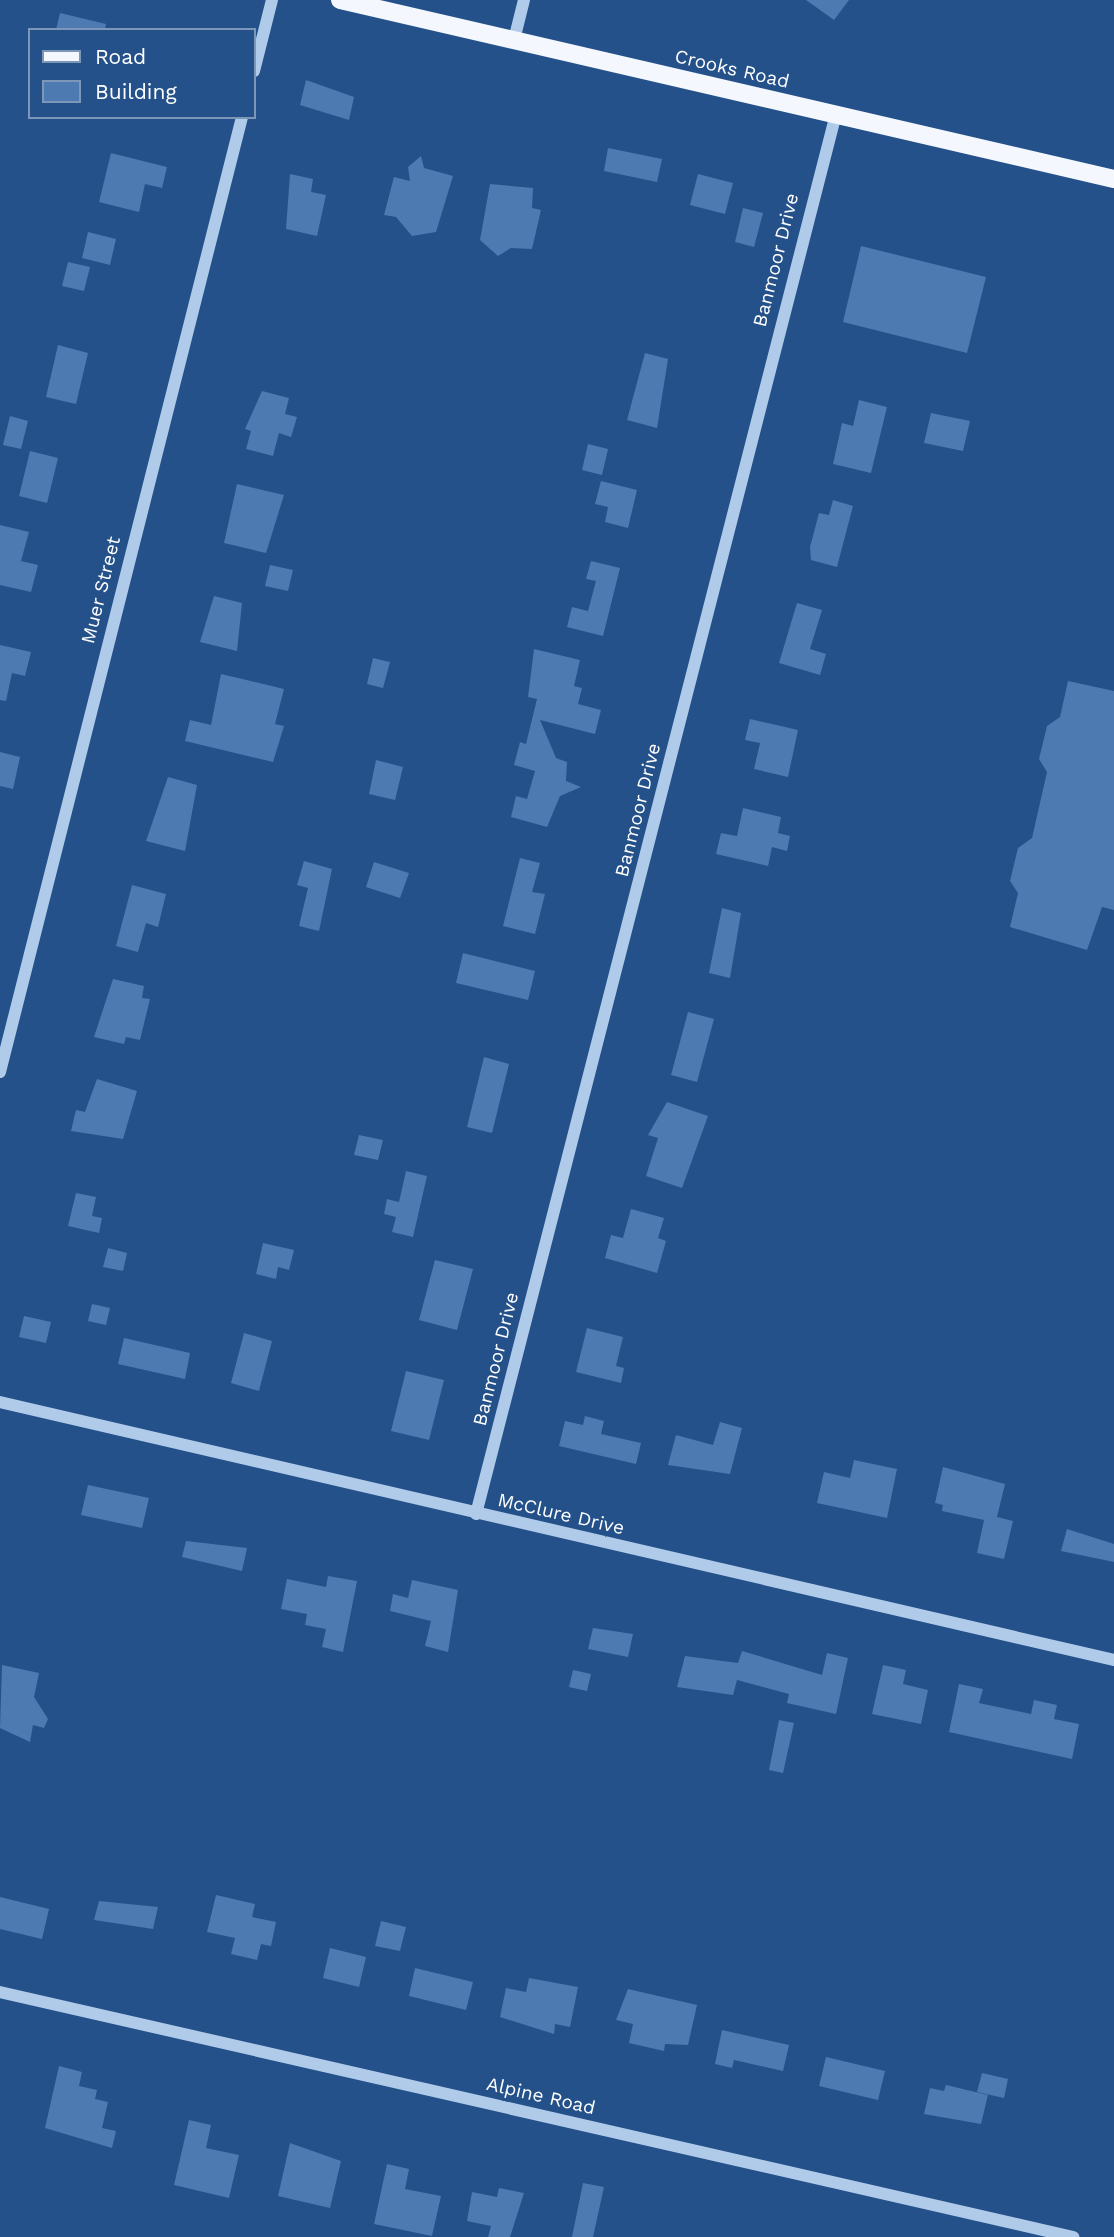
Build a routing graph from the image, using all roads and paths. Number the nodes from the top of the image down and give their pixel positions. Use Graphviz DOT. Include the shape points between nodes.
graph roads {
  1 [pos="272,0"];
  2 [pos="340,0"];
  3 [pos="524,0"];
  4 [pos="514,40"];
  5 [pos="256,63"];
  6 [pos="836,114"];
  7 [pos="241,119"];
  8 [pos="1114,179"];
  9 [pos="0,1072"];
  10 [pos="0,1402"];
  11 [pos="476,1514"];
  12 [pos="1114,1660"];
  13 [pos="0,1992"];
  14 [pos="1073,2237"];
  1 -- 5 [label="street"];
  2 -- 4 [label="main road, Crooks Road"];
  3 -- 4 [label="street"];
  4 -- 6 [label="main road, Crooks Road"];
  6 -- 8 [label="main road, Crooks Road"];
  6 -- 11 [label="street, Banmoor Drive"];
  7 -- 9 [label="street, Muer Street"];
  10 -- 11 [label="street, McClure Drive"];
  11 -- 12 [label="street, McClure Drive"];
  13 -- 14 [label="street, Alpine Road"];
}
